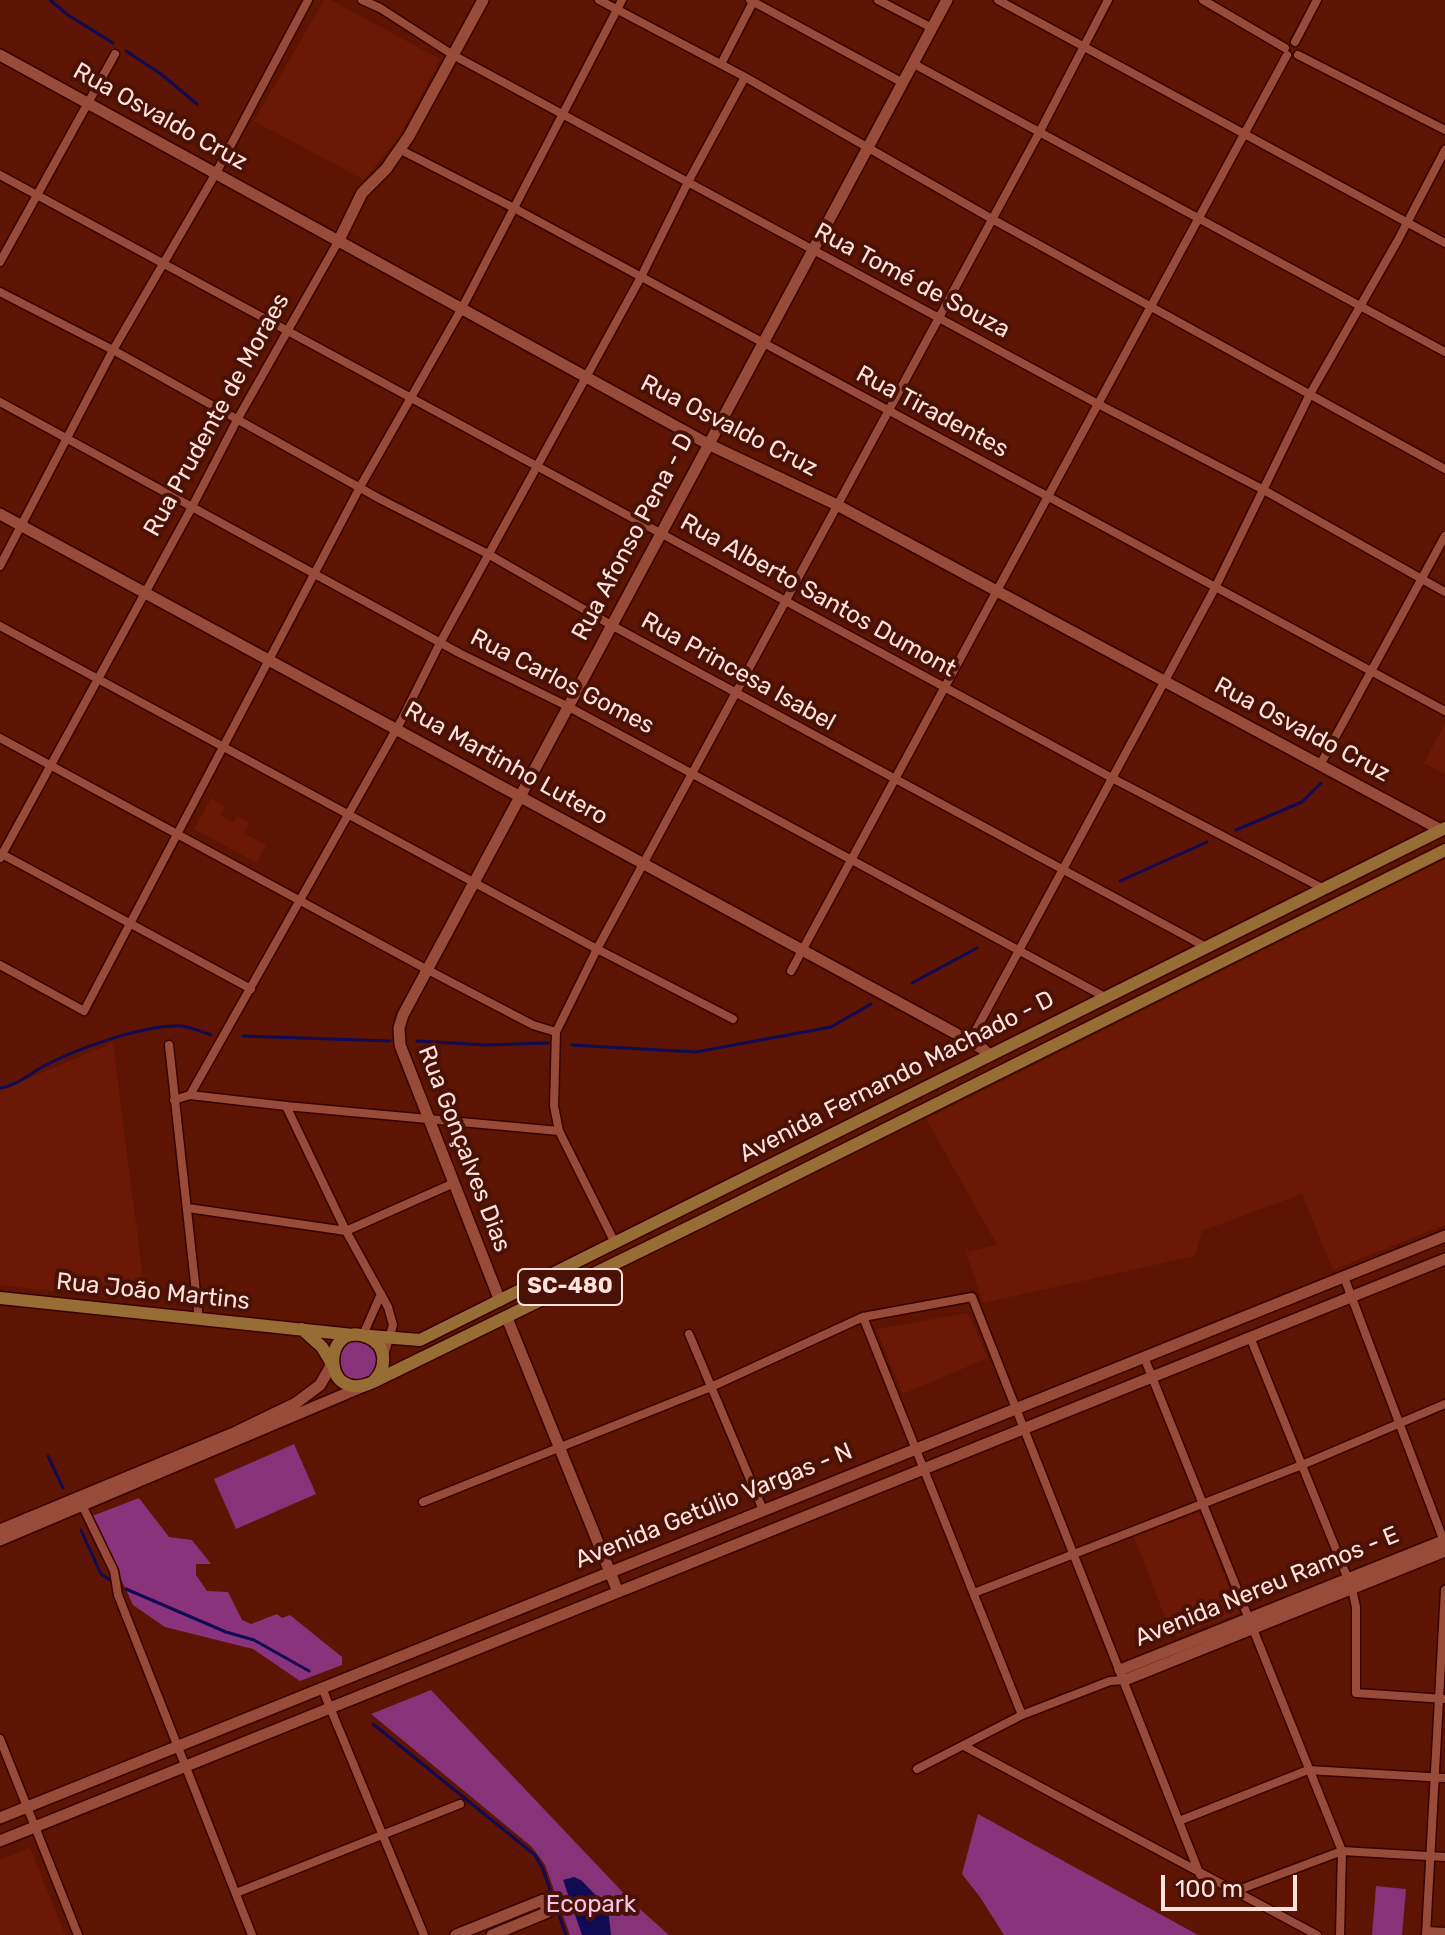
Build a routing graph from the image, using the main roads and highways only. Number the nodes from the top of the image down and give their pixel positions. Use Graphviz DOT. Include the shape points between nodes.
graph roads {
  1 [pos="1443,829"];
  2 [pos="1445,850"];
  3 [pos="1163,969"];
  4 [pos="1139,1002"];
  5 [pos="989,1055"];
  6 [pos="999,1072"];
  7 [pos="868,1116"];
  8 [pos="876,1134"];
  9 [pos="615,1243"];
  10 [pos="623,1260"];
  11 [pos="0,1298"];
  12 [pos="302,1329"];
  13 [pos="358,1335"];
  14 [pos="332,1364"];
  15 [pos="369,1384"];
  1 -- 3 [label="main road, Avenida Fernando Machado - D"];
  2 -- 4 [label="main road, Avenida Fernando Machado - D"];
  3 -- 4 [label="main road" via="1137,991"];
  3 -- 5 [label="main road, Avenida Fernando Machado - D"];
  4 -- 6 [label="main road, Avenida Fernando Machado - D"];
  5 -- 6 [label="main road"];
  5 -- 7 [label="main road, Avenida Fernando Machado - D"];
  6 -- 8 [label="main road, Avenida Fernando Machado - D"];
  7 -- 8 [label="main road"];
  7 -- 9 [label="main road, Avenida Fernando Machado - D"];
  8 -- 10 [label="main road, Avenida Fernando Machado - D / SC-480"];
  9 -- 10 [label="main road"];
  9 -- 13 [label="main road, Avenida Fernando Machado - D" via="420,1340"];
  10 -- 15 [label="main road, Avenida Fernando Machado - D / SC-480"];
  11 -- 12 [label="main road, Rua João Martins"];
  12 -- 13 [label="main road, Rua João Martins"];
  12 -- 14 [label="main road"];
  13 -- 14 [label="main road" via="335,1348"];
  13 -- 15 [label="main road" via="372,1339 384,1355 383,1370"];
  14 -- 15 [label="main road" via="340,1379 355,1387"];
}
